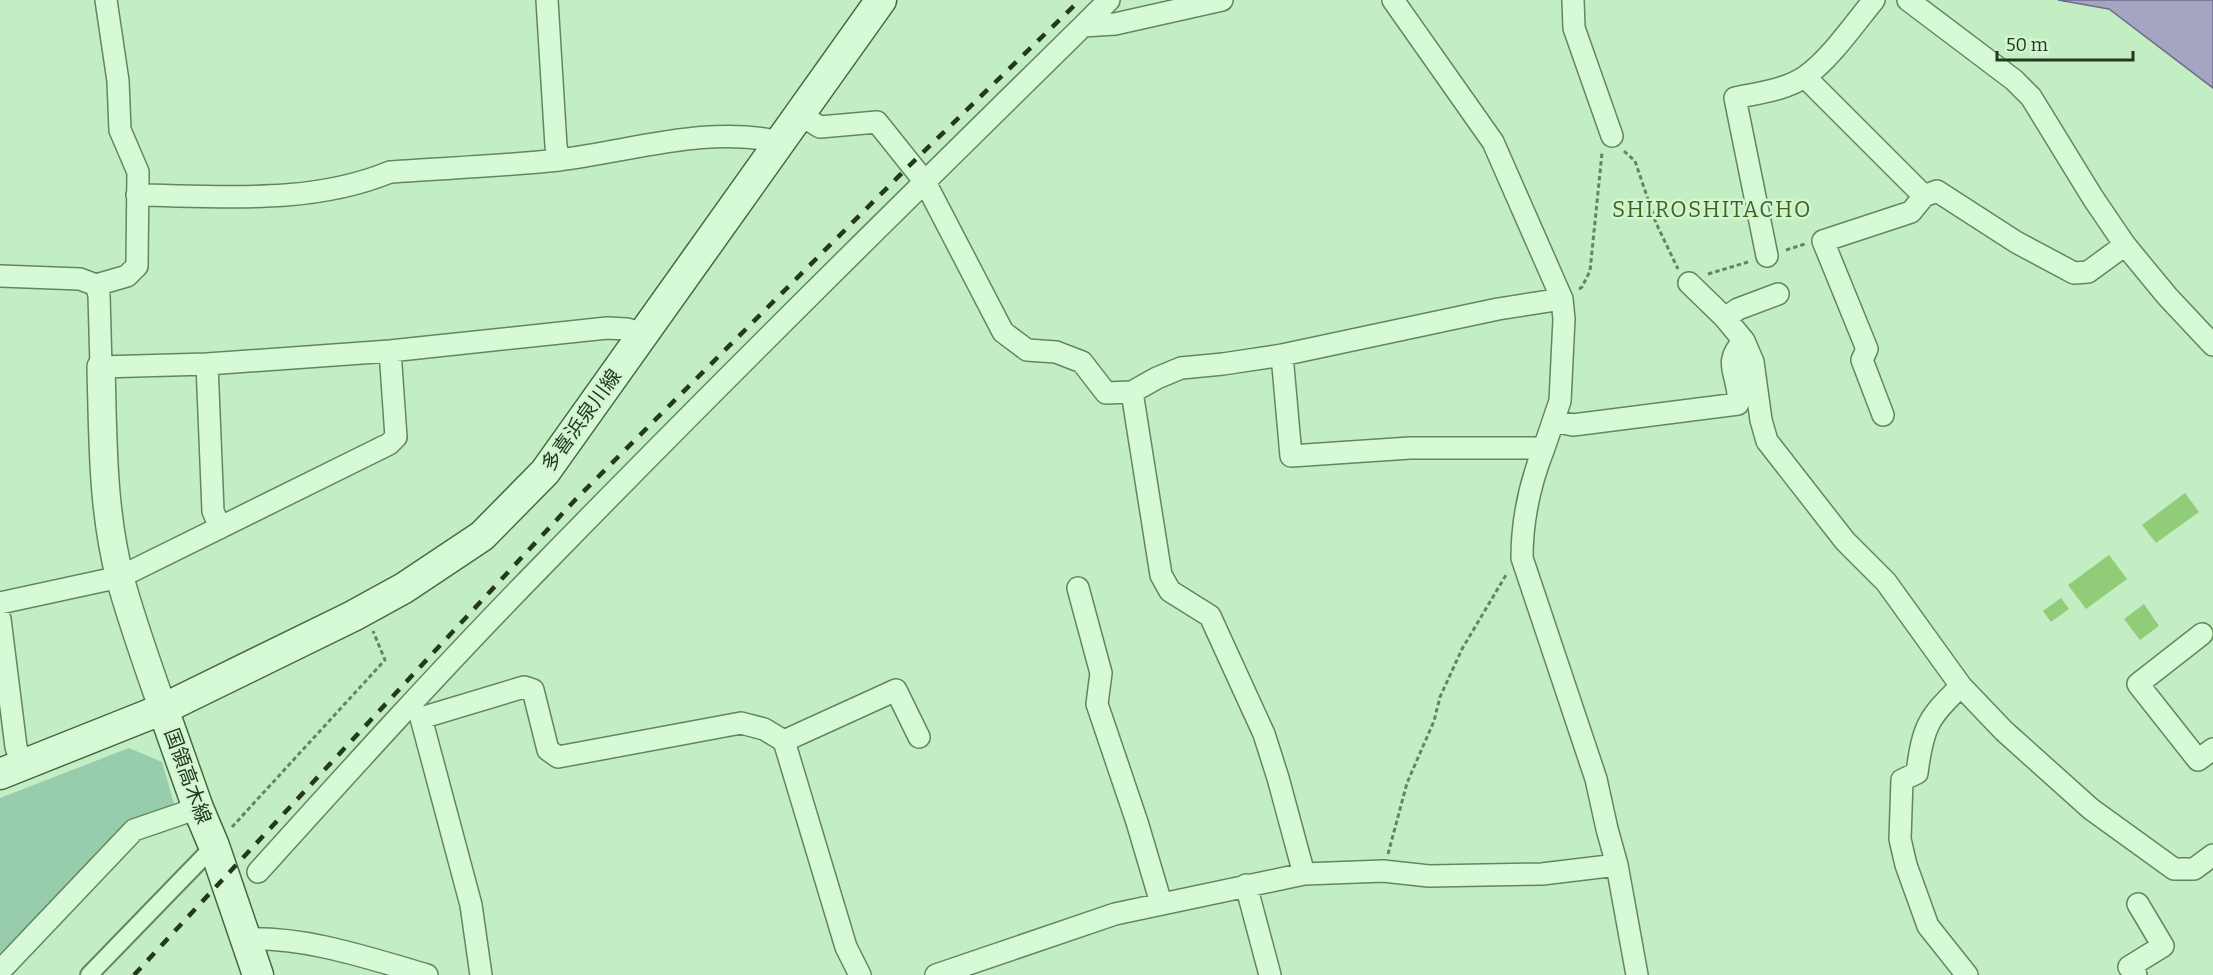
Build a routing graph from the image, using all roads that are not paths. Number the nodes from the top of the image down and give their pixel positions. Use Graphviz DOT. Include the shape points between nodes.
graph roads {
  1 [pos="106,0"];
  2 [pos="547,0"];
  3 [pos="881,0"];
  4 [pos="1109,0"];
  5 [pos="1222,0"];
  6 [pos="1393,0"];
  7 [pos="1573,0"];
  8 [pos="1874,0"];
  9 [pos="1908,0"];
  10 [pos="1083,26"];
  11 [pos="1805,77"];
  12 [pos="800,115"];
  13 [pos="1612,136"];
  14 [pos="781,142"];
  15 [pos="559,160"];
  16 [pos="925,182"];
  17 [pos="137,195"];
  18 [pos="1924,196"];
  19 [pos="2125,245"];
  20 [pos="1767,256"];
  21 [pos="0,276"];
  22 [pos="1689,283"];
  23 [pos="96,285"];
  24 [pos="1778,294"];
  25 [pos="1562,299"];
  26 [pos="1725,318"];
  27 [pos="643,334"];
  28 [pos="1744,340"];
  29 [pos="2213,345"];
  30 [pos="390,351"];
  31 [pos="1282,355"];
  32 [pos="207,364"];
  33 [pos="101,368"];
  34 [pos="1132,392"];
  35 [pos="1883,415"];
  36 [pos="1554,421"];
  37 [pos="1544,448"];
  38 [pos="220,528"];
  39 [pos="120,578"];
  40 [pos="1078,588"];
  41 [pos="0,603"];
  42 [pos="0,619"];
  43 [pos="2202,634"];
  44 [pos="1961,686"];
  45 [pos="418,708"];
  46 [pos="163,709"];
  47 [pos="919,737"];
  48 [pos="784,741"];
  49 [pos="2213,749"];
  50 [pos="11,770"];
  51 [pos="198,808"];
  52 [pos="214,846"];
  53 [pos="2213,855"];
  54 [pos="1617,865"];
  55 [pos="258,872"];
  56 [pos="1304,874"];
  57 [pos="1246,885"];
  58 [pos="1161,903"];
  59 [pos="2138,904"];
  60 [pos="246,939"];
  61 [pos="11,969"];
  62 [pos="89,975"];
  63 [pos="258,975"];
  64 [pos="427,975"];
  65 [pos="481,975"];
  66 [pos="860,975"];
  67 [pos="936,975"];
  68 [pos="1270,975"];
  69 [pos="1637,975"];
  70 [pos="1967,975"];
  71 [pos="2136,975"];
  1 -- 17 [label="street" via="118,81 120,130 138,172"];
  2 -- 15 [label="street"];
  3 -- 12 [label="main road, 多喜浜泉川線"];
  4 -- 10 [label="street"];
  5 -- 10 [label="street" via="1115,24"];
  6 -- 25 [label="street" via="1493,142"];
  7 -- 13 [label="street" via="1574,28"];
  8 -- 11 [label="street"];
  9 -- 19 [label="street" via="2031,97"];
  10 -- 16 [label="street"];
  11 -- 18 [label="street"];
  11 -- 20 [label="street" via="1784,87 1735,98"];
  12 -- 14 [label="main road, 多喜浜泉川線"];
  12 -- 16 [label="street" via="820,127 878,122"];
  14 -- 15 [label="street" via="758,136 723,136 646,144"];
  14 -- 27 [label="main road, 多喜浜泉川線"];
  15 -- 17 [label="street" via="390,172 365,182 272,197"];
  16 -- 34 [label="street" via="1003,332 1027,350 1056,352 1082,362 1106,393"];
  16 -- 45 [label="street" via="540,568"];
  17 -- 23 [label="street" via="137,266 127,276"];
  18 -- 19 [label="street" via="1936,191 2074,273 2088,272"];
  18 -- 35 [label="street" via="1911,212 1823,241 1867,349 1862,360"];
  19 -- 29 [label="street"];
  21 -- 23 [label="street" via="80,279"];
  22 -- 26 [label="street"];
  23 -- 33 [label="street"];
  24 -- 26 [label="street"];
  25 -- 31 [label="street"];
  25 -- 36 [label="street" via="1560,401"];
  26 -- 28 [label="street"];
  27 -- 30 [label="street" via="607,328"];
  27 -- 46 [label="main road, 多喜浜泉川線" via="545,472 482,536 404,588"];
  28 -- 36 [label="street" via="1735,349 1731,362 1739,391 1738,404 1573,425"];
  28 -- 44 [label="street" via="1753,362 1767,441 1845,541 1886,582"];
  30 -- 32 [label="street"];
  30 -- 38 [label="street" via="396,437 389,444"];
  31 -- 34 [label="street" via="1181,368"];
  31 -- 37 [label="street" via="1291,456 1410,448"];
  32 -- 33 [label="street"];
  32 -- 38 [label="street" via="213,511"];
  33 -- 39 [label="street" via="103,464"];
  34 -- 56 [label="street" via="1161,575 1170,591 1210,616 1264,734"];
  36 -- 37 [label="street"];
  37 -- 54 [label="street" via="1533,477 1522,534 1522,558 1596,779"];
  38 -- 39 [label="street"];
  39 -- 41 [label="street"];
  39 -- 46 [label="street"];
  40 -- 58 [label="street" via="1101,673 1097,704"];
  42 -- 50 [label="street" via="16,747"];
  43 -- 49 [label="street" via="2138,684 2198,760"];
  44 -- 53 [label="street" via="2004,731 2091,809 2174,869 2194,869"];
  44 -- 70 [label="street" via="1927,723 1917,773 1902,780 1900,838 1929,926"];
  45 -- 48 [label="street" via="524,687 533,690 548,750 558,757 741,723 764,729"];
  45 -- 55 [label="street"];
  45 -- 65 [label="street" via="471,905"];
  46 -- 50 [label="main road, 国領高木線"];
  46 -- 51 [label="main road, 国領高木線"];
  47 -- 48 [label="street" via="896,690"];
  48 -- 66 [label="street" via="846,947"];
  51 -- 52 [label="main road, 国領高木線"];
  51 -- 61 [label="street" via="134,830"];
  52 -- 60 [label="main road, 国領高木線"];
  52 -- 62 [label="street"];
  54 -- 56 [label="street" via="1542,874"];
  54 -- 69 [label="street"];
  56 -- 57 [label="street"];
  57 -- 58 [label="street"];
  57 -- 68 [label="street"];
  58 -- 67 [label="street" via="1115,914"];
  59 -- 71 [label="street" via="2163,946 2129,967"];
  60 -- 63 [label="main road, 国領高木線"];
  60 -- 64 [label="street" via="315,944"];
}
